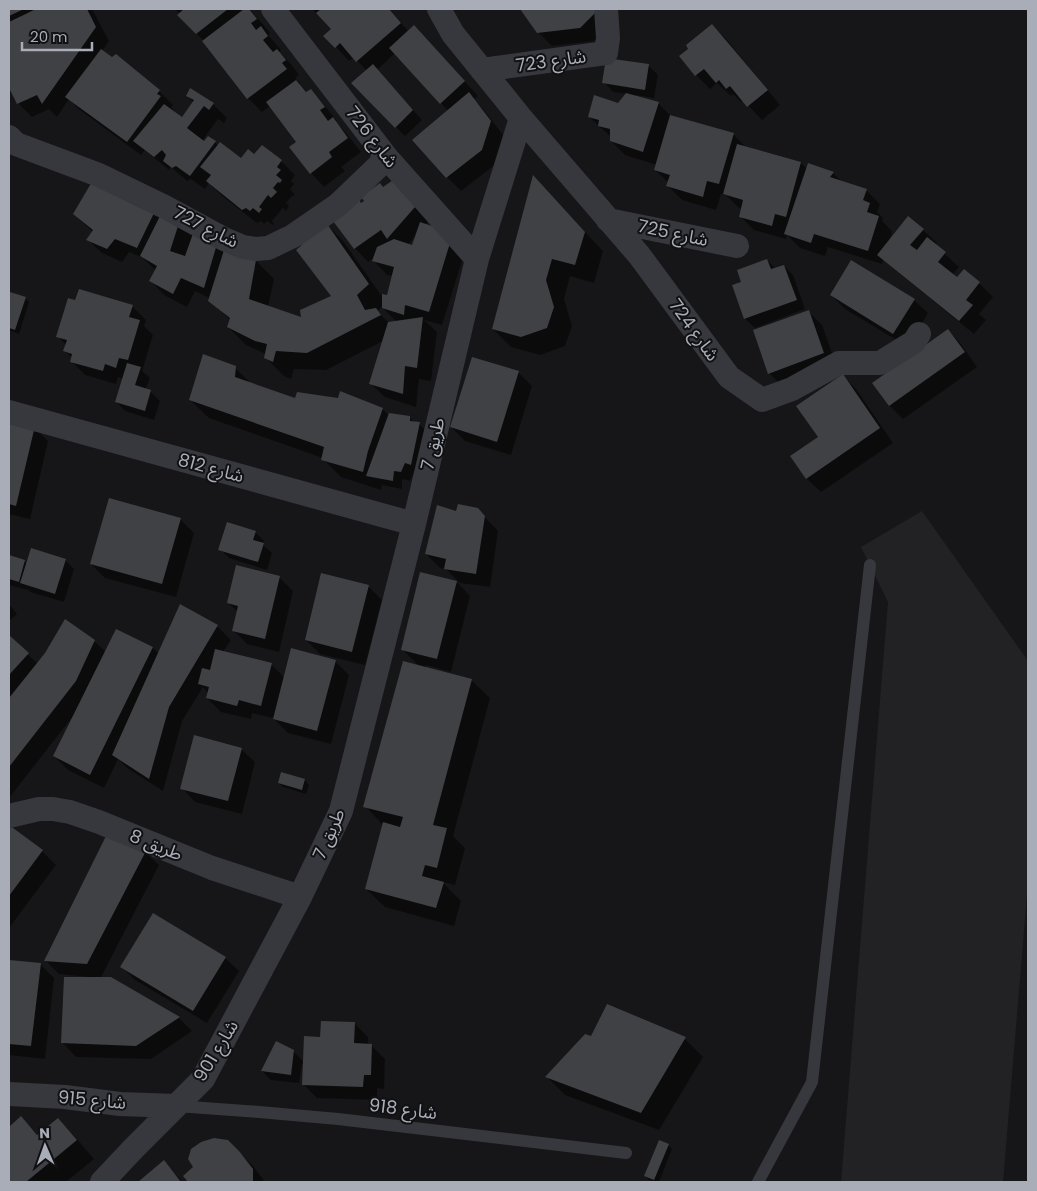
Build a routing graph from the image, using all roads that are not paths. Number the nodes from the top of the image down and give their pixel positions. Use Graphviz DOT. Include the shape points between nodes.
graph roads {
  1 [pos="273,9"];
  2 [pos="440,9"];
  3 [pos="606,9"];
  4 [pos="482,70"];
  5 [pos="521,118"];
  6 [pos="9,137"];
  7 [pos="386,158"];
  8 [pos="608,220"];
  9 [pos="737,246"];
  10 [pos="477,259"];
  11 [pos="919,334"];
  12 [pos="9,412"];
  13 [pos="414,524"];
  14 [pos="870,565"];
  15 [pos="9,816"];
  16 [pos="300,897"];
  17 [pos="9,1094"];
  18 [pos="176,1106"];
  19 [pos="626,1153"];
  20 [pos="102,1182"];
  21 [pos="758,1182"];
  1 -- 7 [label="street, شارع 726"];
  2 -- 4 [label="street" via="453,34"];
  3 -- 4 [label="street, شارع 723" via="606,53"];
  4 -- 5 [label="street"];
  5 -- 8 [label="street, شارع 724"];
  5 -- 10 [label="street, 7 طريق"];
  6 -- 7 [label="street, شارع 727" via="16,144 99,175 224,239 256,249 268,248 293,236 338,205"];
  7 -- 10 [label="street, شارع 726"];
  8 -- 9 [label="street, شارع 725"];
  8 -- 11 [label="street, شارع 724" via="639,255 728,377 762,400 792,389 839,363 880,363 914,342"];
  10 -- 13 [label="street, 7 طريق"];
  12 -- 13 [label="street, شارع 812"];
  13 -- 16 [label="street, 7 طريق" via="341,811"];
  14 -- 21 [label="lane" via="812,1082"];
  15 -- 16 [label="street, طريق 8" via="39,809 70,812 212,868"];
  16 -- 18 [label="street, شارع 901" via="203,1079"];
  17 -- 18 [label="street, شارع 915"];
  18 -- 19 [label="lane, شارع 918" via="338,1119"];
  18 -- 20 [label="street, شارع 901"];
}
